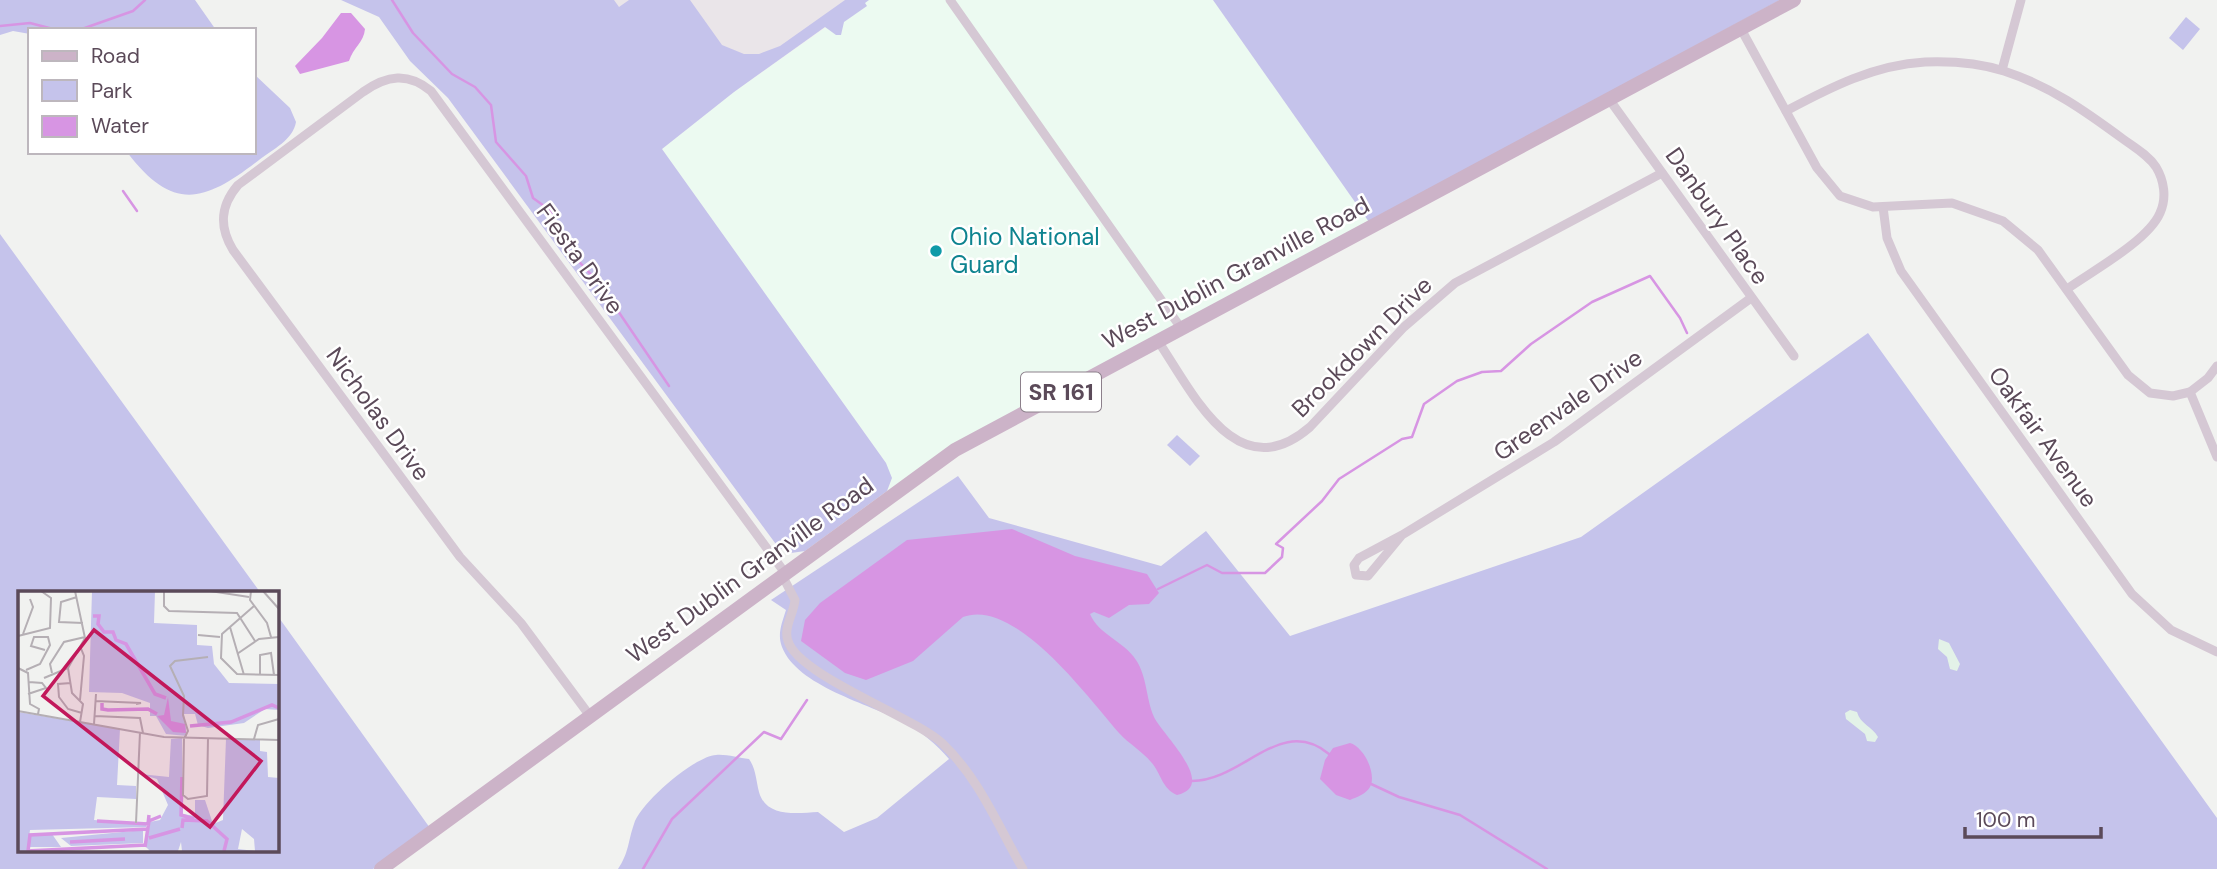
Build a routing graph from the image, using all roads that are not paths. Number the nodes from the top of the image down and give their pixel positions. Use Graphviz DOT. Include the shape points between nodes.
graph roads {
  1 [pos="950,0"];
  2 [pos="1794,0"];
  3 [pos="2021,0"];
  4 [pos="1741,29"];
  5 [pos="2002,71"];
  6 [pos="1609,99"];
  7 [pos="1786,111"];
  8 [pos="303,137"];
  9 [pos="1662,173"];
  10 [pos="1884,207"];
  11 [pos="2067,289"];
  12 [pos="1751,298"];
  13 [pos="1181,328"];
  14 [pos="1158,341"];
  15 [pos="1794,356"];
  16 [pos="2217,366"];
  17 [pos="2190,392"];
  18 [pos="2217,457"];
  19 [pos="1402,536"];
  20 [pos="783,574"];
  21 [pos="2217,652"];
  22 [pos="590,716"];
  23 [pos="381,869"];
  24 [pos="1023,869"];
  1 -- 13 [label="street"];
  2 -- 4 [label="main road, West Dublin Granville Road / SR 161"];
  3 -- 5 [label="street"];
  4 -- 6 [label="main road, West Dublin Granville Road / SR 161"];
  4 -- 7 [label="street"];
  5 -- 7 [label="street" via="1949,62 1892,66 1849,79"];
  5 -- 11 [label="street" via="2061,95 2141,153 2159,173 2164,198 2148,230"];
  6 -- 9 [label="street, Danbury Place"];
  6 -- 13 [label="main road, West Dublin Granville Road / SR 161"];
  7 -- 10 [label="street" via="1831,188 1852,202"];
  8 -- 20 [label="street, Fiesta Drive" via="381,80 412,78 431,91"];
  8 -- 22 [label="street, Nicholas Drive" via="232,193 222,215 227,240 460,557 521,623"];
  9 -- 12 [label="street, Danbury Place"];
  9 -- 14 [label="street, Brookdown Drive" via="1455,283 1404,327 1310,427 1277,448 1246,445 1220,429"];
  10 -- 11 [label="street" via="1944,203 1992,215 2031,243"];
  10 -- 21 [label="street, Oakfair Avenue" via="1887,238 1901,271 2132,594 2171,631"];
  11 -- 17 [label="street" via="2136,384 2165,396"];
  12 -- 15 [label="street, Danbury Place"];
  12 -- 19 [label="street, Greenvale Drive" via="1554,442"];
  13 -- 14 [label="main road, West Dublin Granville Road / SR 161"];
  14 -- 20 [label="main road, West Dublin Granville Road / SR 161" via="955,450"];
  16 -- 17 [label="street"];
  17 -- 18 [label="street"];
  19 -- 19 [label="street, Greenvale Drive" via="1359,558 1354,565 1356,575 1368,576"];
  20 -- 22 [label="main road, West Dublin Granville Road / SR 161"];
  20 -- 24 [label="street, Fiesta Drive" via="795,600 787,636 793,650 856,695 909,720 940,741 980,791"];
  22 -- 23 [label="main road, West Dublin Granville Road / SR 161"];
}
